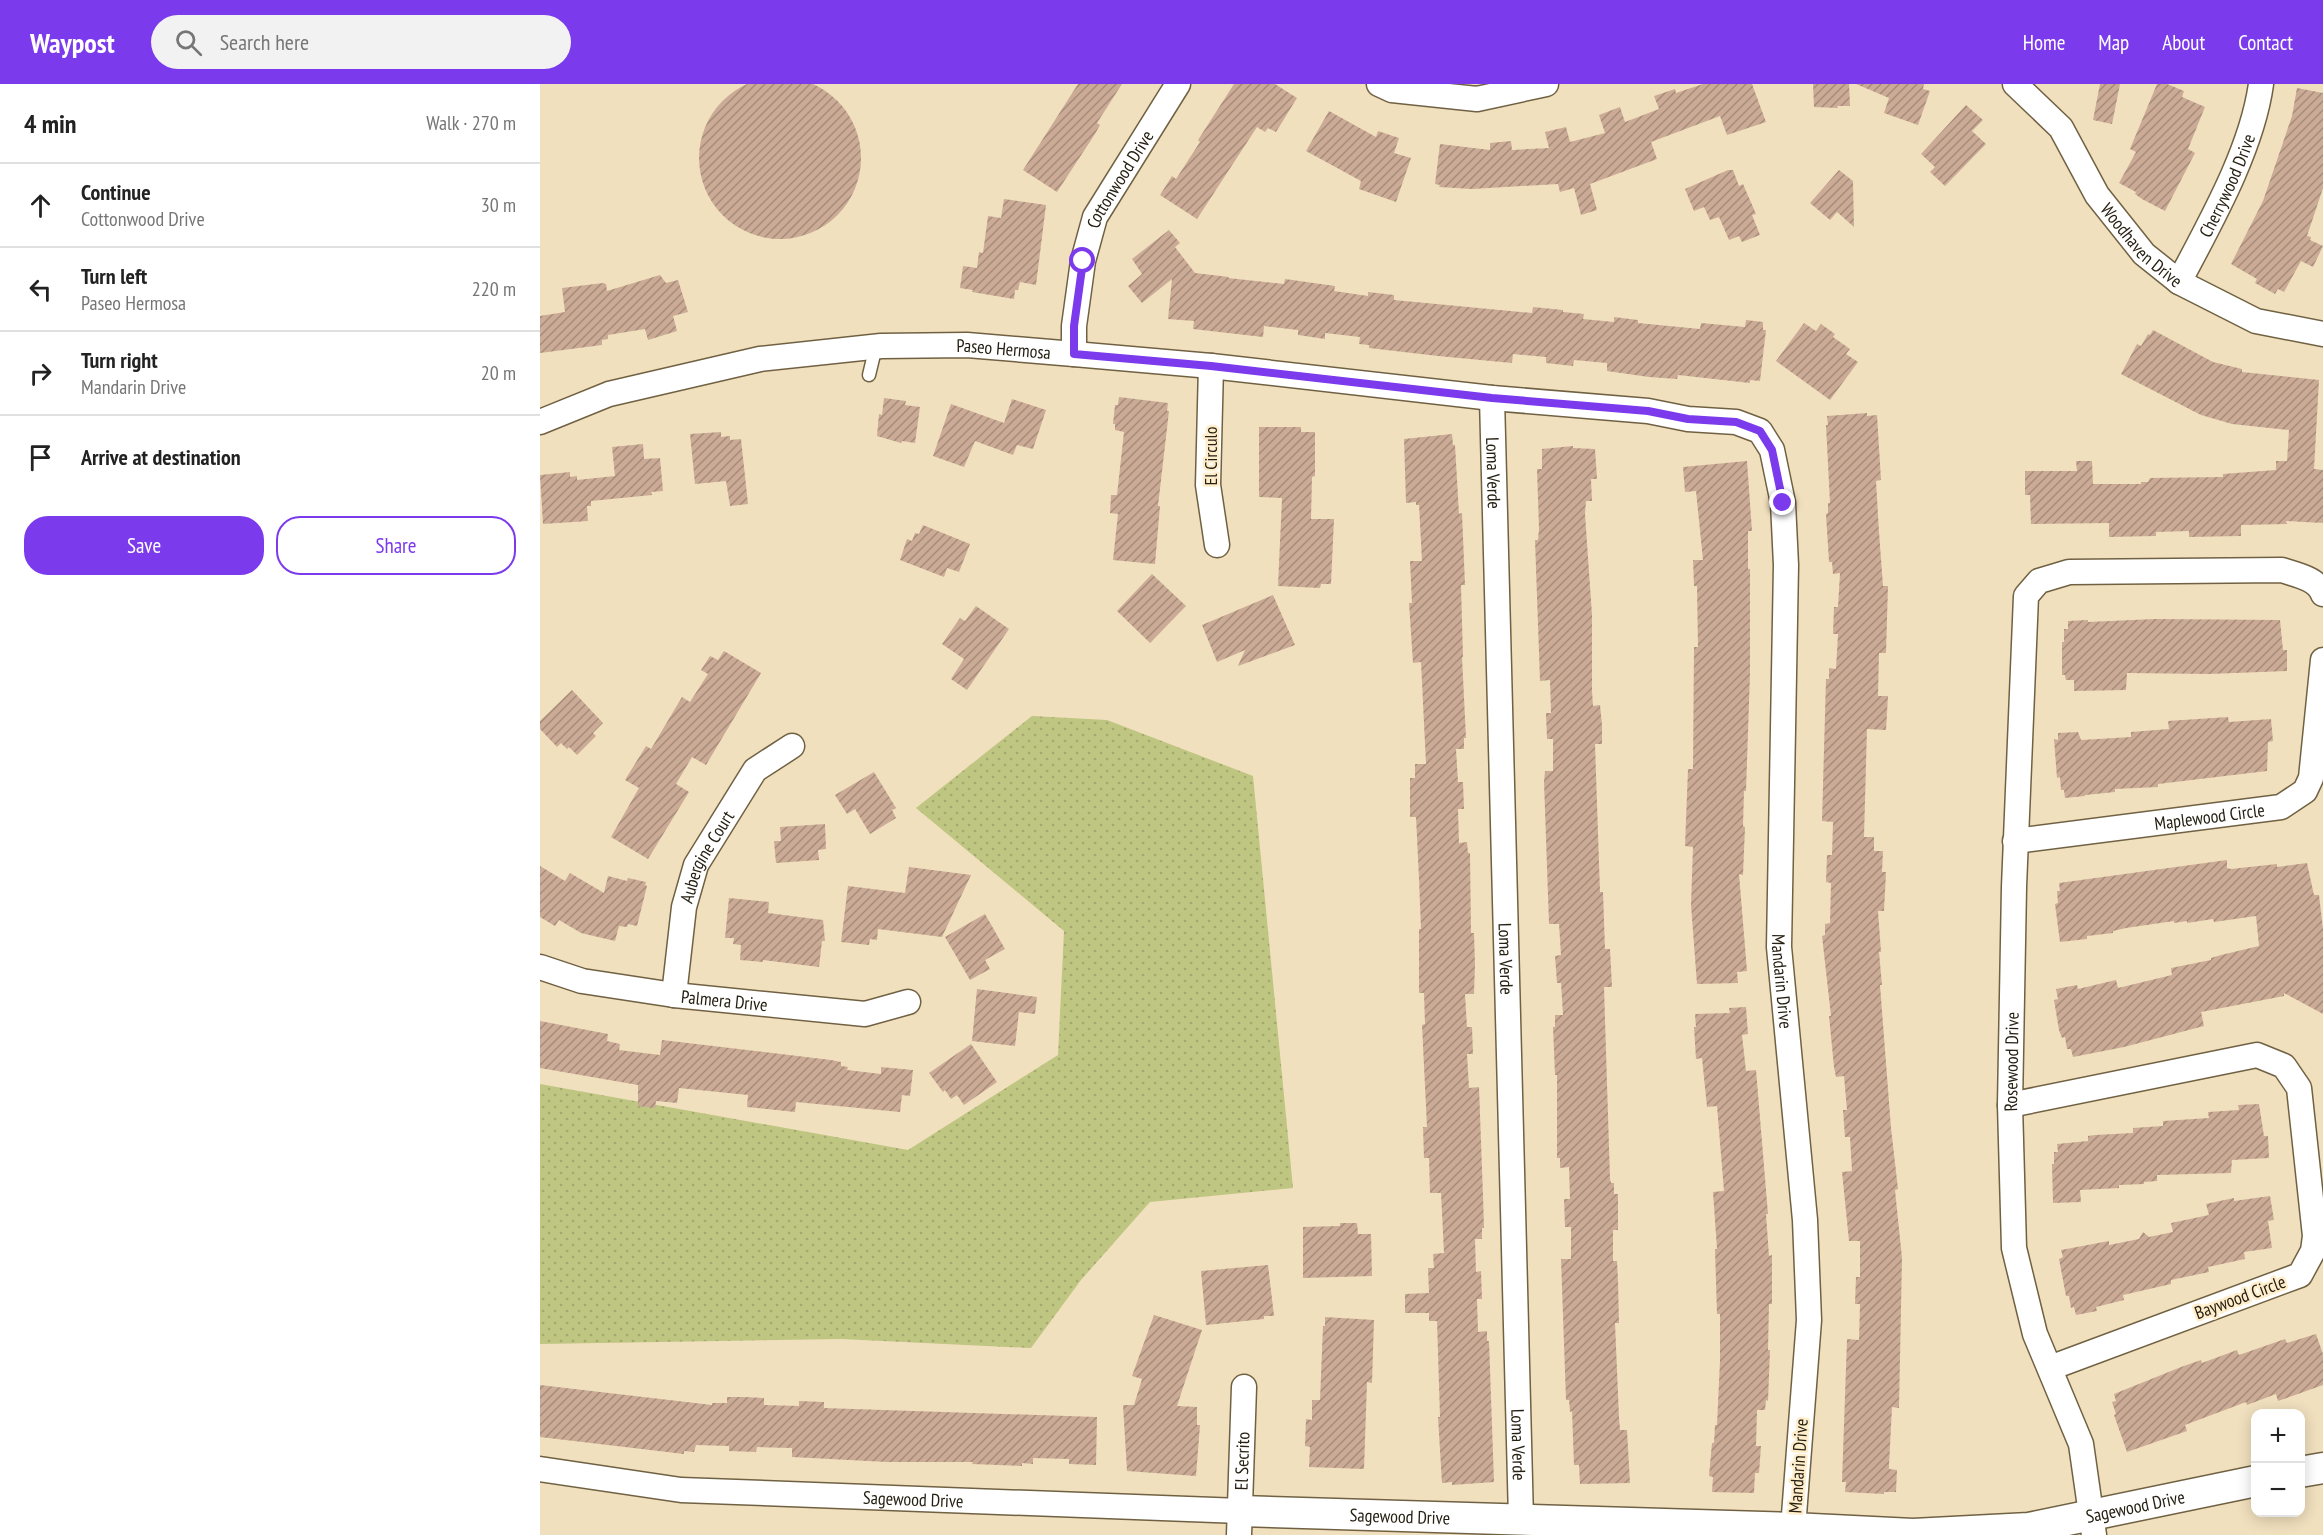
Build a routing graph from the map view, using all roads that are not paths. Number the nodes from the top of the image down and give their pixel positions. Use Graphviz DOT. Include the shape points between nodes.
graph roads {
  1 [pos="1178,84"];
  2 [pos="1378,84"];
  3 [pos="1546,84"];
  4 [pos="2016,84"];
  5 [pos="2261,84"];
  6 [pos="2179,282"];
  7 [pos="2323,334"];
  8 [pos="876,346"];
  9 [pos="1074,354"];
  10 [pos="1211,366"];
  11 [pos="868,375"];
  12 [pos="1492,398"];
  13 [pos="540,422"];
  14 [pos="1760,431"];
  15 [pos="1217,546"];
  16 [pos="2323,594"];
  17 [pos="2323,660"];
  18 [pos="792,746"];
  19 [pos="2015,840"];
  20 [pos="540,967"];
  21 [pos="674,995"];
  22 [pos="908,1002"];
  23 [pos="2010,1105"];
  24 [pos="2050,1368"];
  25 [pos="1244,1387"];
  26 [pos="2323,1468"];
  27 [pos="540,1469"];
  28 [pos="2305,1471"];
  29 [pos="2251,1482"];
  30 [pos="1521,1519"];
  31 [pos="1240,1523"];
  32 [pos="2092,1525"];
  33 [pos="1794,1531"];
  1 -- 9 [label="street, Cottonwood Drive" via="1095,217 1083,261"];
  2 -- 3 [label="street" via="1392,90 1477,99"];
  4 -- 6 [label="street, Woodhaven Drive" via="2061,128 2097,195 2144,254"];
  5 -- 6 [label="street, Cherrywood Drive" via="2258,109 2222,200"];
  6 -- 7 [label="street, Woodhaven Drive" via="2256,321"];
  8 -- 9 [label="street, Paseo Hermosa" via="967,345"];
  8 -- 11 [label="lane"];
  8 -- 13 [label="street, Paseo Hermosa" via="760,358 609,394"];
  9 -- 10 [label="street, Paseo Hermosa"];
  10 -- 12 [label="street, Paseo Hermosa"];
  10 -- 15 [label="street, El Circulo" via="1208,484"];
  12 -- 14 [label="street, Paseo Hermosa" via="1648,411 1736,422"];
  12 -- 30 [label="street, Loma Verde"];
  14 -- 33 [label="street, Mandarin Drive" via="1772,450 1783,503 1786,565 1779,947 1805,1220 1809,1320"];
  16 -- 19 [label="street, Rosewood Drive" via="2306,578 2282,570 2069,572 2039,581 2026,596"];
  17 -- 19 [label="street, Maplewood Circle" via="2311,778 2305,791 2281,807"];
  18 -- 21 [label="street, Aubergine Court" via="755,770 696,865 684,906"];
  19 -- 23 [label="street, Rosewood Drive"];
  20 -- 21 [label="street, Palmera Drive" via="582,981"];
  21 -- 22 [label="street, Palmera Drive" via="865,1014"];
  23 -- 24 [label="street, Rosewood Drive" via="2014,1248 2035,1334"];
  23 -- 24 [label="street, Baywood Circle" via="2257,1055 2284,1066 2299,1088 2315,1236 2313,1251 2300,1275"];
  24 -- 32 [label="street, Rosewood Drive" via="2081,1444"];
  25 -- 31 [label="street, El Secrito"];
  26 -- 28 [label="street"];
  27 -- 31 [label="street, Sagewood Drive" via="681,1490"];
  29 -- 32 [label="street, Sagewood Drive"];
  30 -- 31 [label="street, Sagewood Drive"];
  30 -- 33 [label="street, Sagewood Drive"];
  32 -- 33 [label="street, Sagewood Drive" via="1913,1534"];
}
